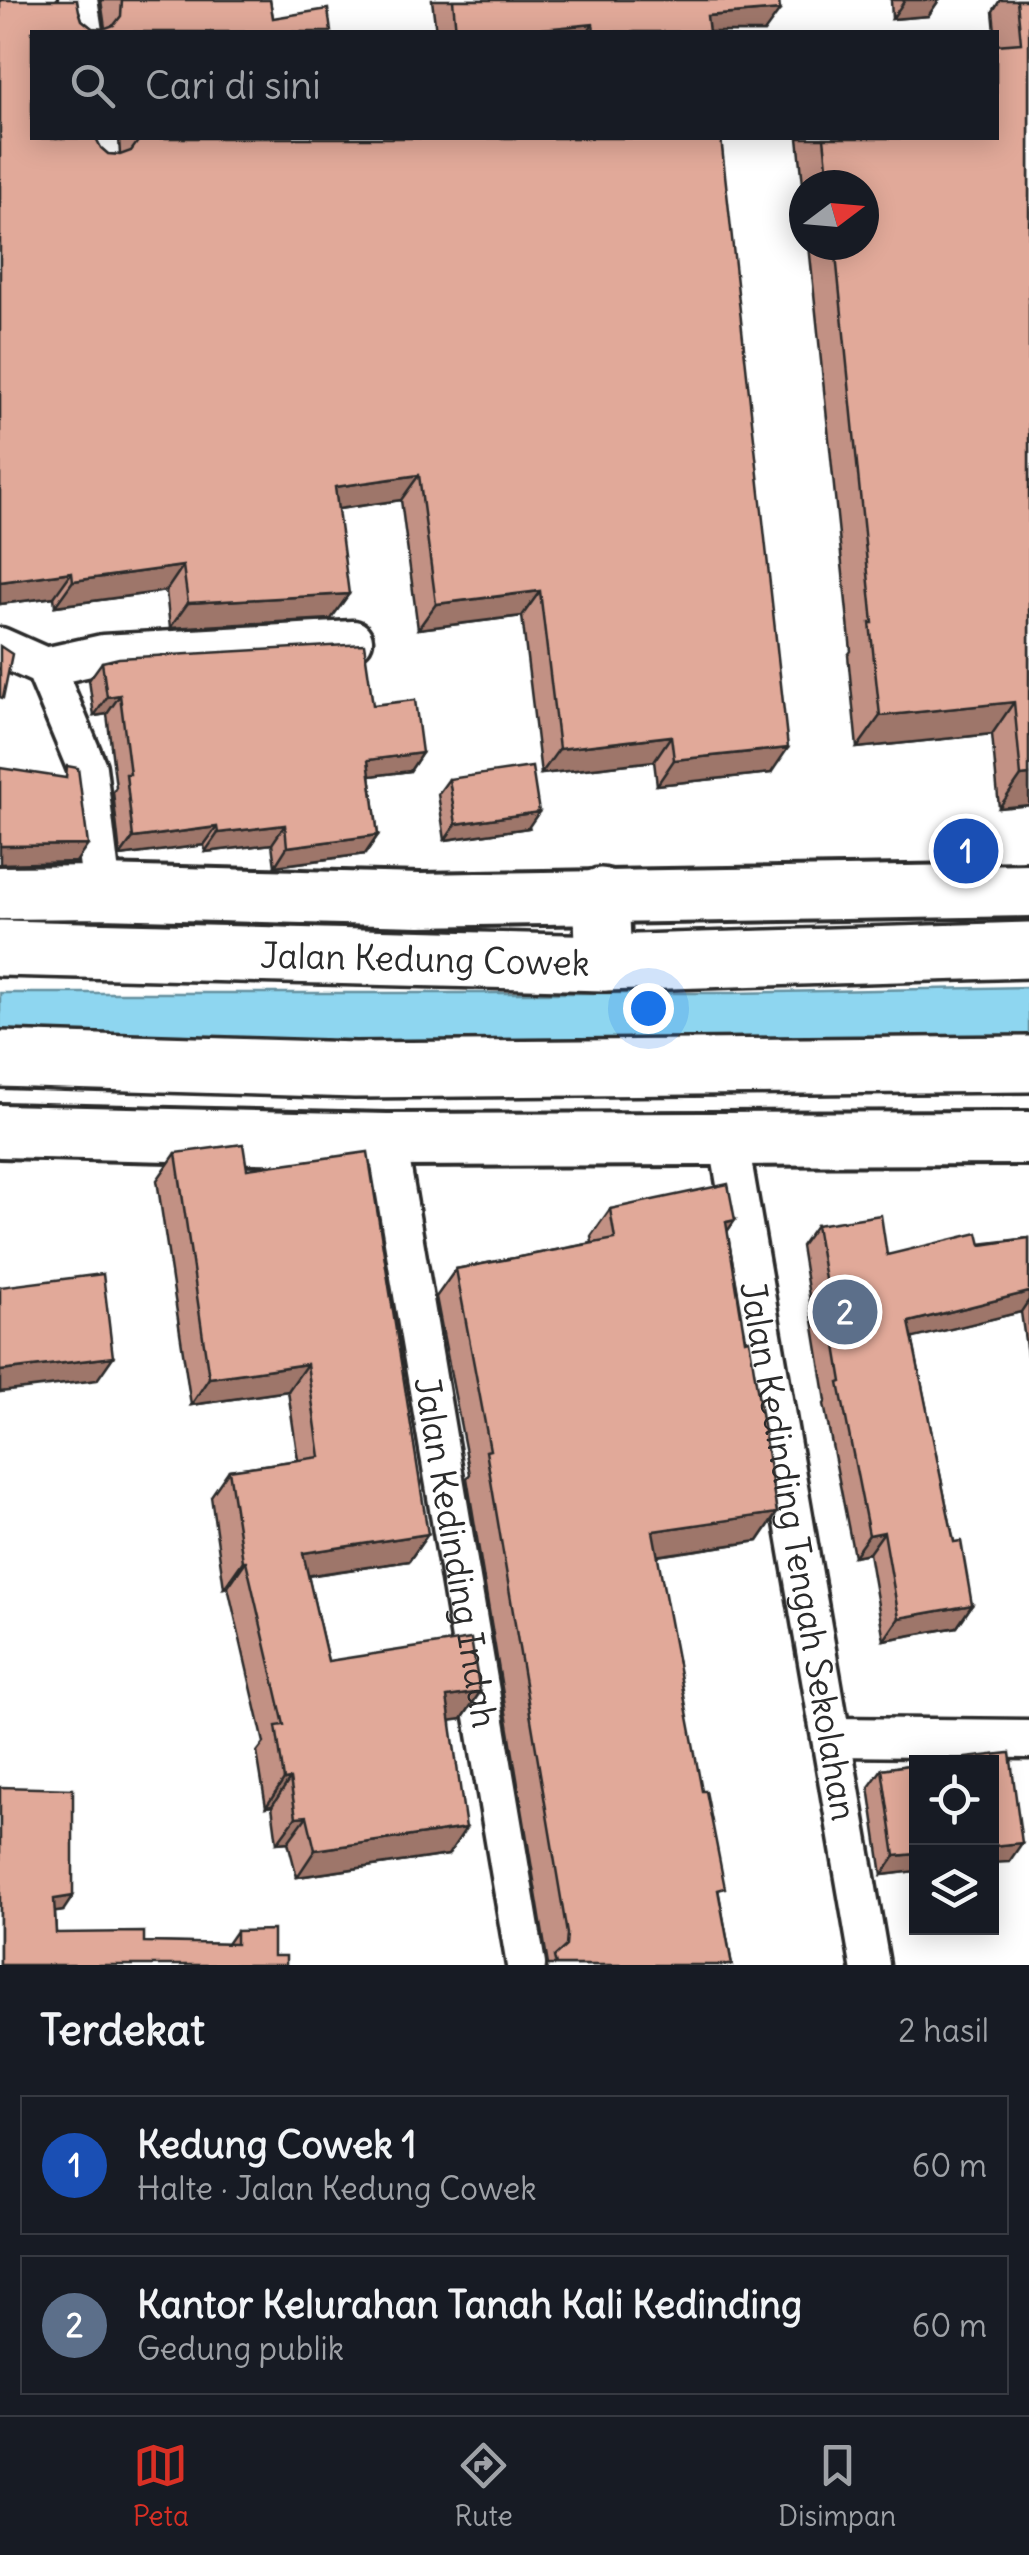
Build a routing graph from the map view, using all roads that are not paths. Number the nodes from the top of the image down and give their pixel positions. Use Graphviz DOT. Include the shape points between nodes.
graph roads {
  1 [pos="78,0"];
  2 [pos="83,30"];
  3 [pos="353,640"];
  4 [pos="0,647"];
  5 [pos="44,668"];
  6 [pos="1029,890"];
  7 [pos="102,892"];
  8 [pos="0,893"];
  9 [pos="601,896"];
  10 [pos="0,948"];
  11 [pos="1029,950"];
  12 [pos="604,963"];
  13 [pos="0,1059"];
  14 [pos="1029,1064"];
  15 [pos="0,1130"];
  16 [pos="728,1137"];
  17 [pos="1029,1138"];
  18 [pos="387,1140"];
  19 [pos="832,1737"];
  20 [pos="1029,1738"];
  21 [pos="526,1965"];
  22 [pos="870,1965"];
  1 -- 2 [label="street"];
  3 -- 5 [label="street" via="102,654"];
  4 -- 5 [label="street"];
  5 -- 7 [label="street" via="87,768"];
  6 -- 9 [label="main road, Jalan Kedung Cowek"];
  7 -- 8 [label="main road, Jalan Kedung Cowek"];
  7 -- 9 [label="main road, Jalan Kedung Cowek" via="420,900"];
  9 -- 12 [label="highway"];
  10 -- 12 [label="highway, Jalan Kedung Cowek"];
  11 -- 12 [label="highway, Jalan Kedung Cowek"];
  13 -- 14 [label="highway" via="355,1070"];
  15 -- 18 [label="main road"];
  16 -- 17 [label="main road"];
  16 -- 18 [label="main road"];
  16 -- 19 [label="street, Jalan Kedinding Tengah Sekolahan"];
  18 -- 21 [label="street, Jalan Kedinding Indah"];
  19 -- 20 [label="street"];
  19 -- 22 [label="street, Jalan Kedinding Tengah Sekolahan"];
}
